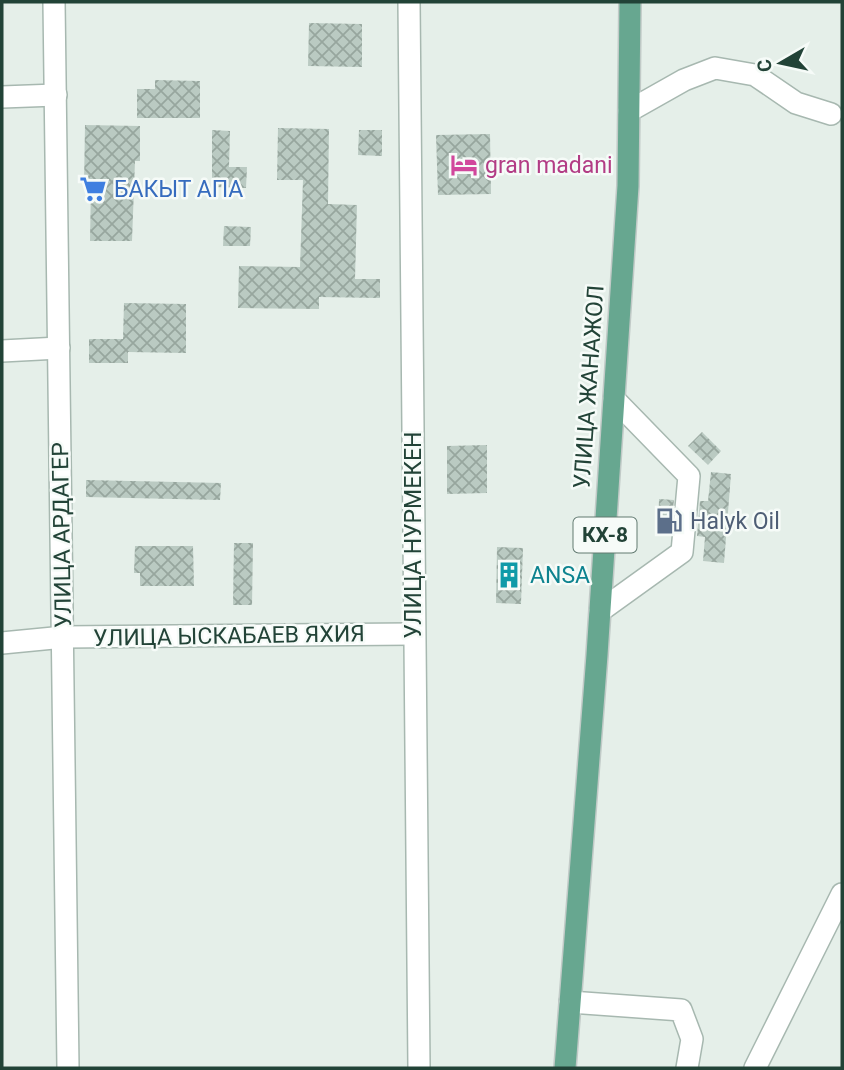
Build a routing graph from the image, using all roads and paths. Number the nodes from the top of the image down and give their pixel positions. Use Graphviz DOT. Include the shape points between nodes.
graph roads {
  1 [pos="54,2"];
  2 [pos="409,2"];
  3 [pos="630,2"];
  4 [pos="56,95"];
  5 [pos="2,97"];
  6 [pos="629,111"];
  7 [pos="831,114"];
  8 [pos="59,348"];
  9 [pos="2,351"];
  10 [pos="614,399"];
  11 [pos="600,611"];
  12 [pos="414,634"];
  13 [pos="64,637"];
  14 [pos="2,643"];
  15 [pos="842,894"];
  16 [pos="570,1002"];
  17 [pos="68,1068"];
  18 [pos="419,1068"];
  19 [pos="565,1068"];
  20 [pos="687,1068"];
  21 [pos="755,1068"];
  1 -- 4 [label="street, УЛИЦА АРДАГЕР"];
  2 -- 12 [label="street, УЛИЦА НУРМЕКЕН"];
  3 -- 6 [label="main road, УЛИЦА ЖАНАЖОЛ / КХ-8"];
  4 -- 5 [label="street"];
  4 -- 8 [label="street, УЛИЦА АРДАГЕР"];
  6 -- 7 [label="street" via="715,68 755,75 796,103"];
  6 -- 10 [label="main road, УЛИЦА ЖАНАЖОЛ / КХ-8"];
  8 -- 9 [label="street"];
  8 -- 13 [label="street, УЛИЦА АРДАГЕР"];
  10 -- 11 [label="main road, УЛИЦА ЖАНАЖОЛ / КХ-8"];
  10 -- 11 [label="street" via="689,476 682,552"];
  11 -- 16 [label="main road, УЛИЦА ЖАНАЖОЛ / КХ-8"];
  12 -- 13 [label="street, УЛИЦА ЫСКАБАЕВ ЯХИЯ"];
  12 -- 18 [label="street, УЛИЦА НУРМЕКЕН"];
  13 -- 14 [label="street, УЛИЦА ЫСКАБАЕВ ЯХИЯ"];
  13 -- 17 [label="street, УЛИЦА АРДАГЕР"];
  15 -- 21 [label="street"];
  16 -- 19 [label="main road, УЛИЦА ЖАНАЖОЛ / КХ-8"];
  16 -- 20 [label="street" via="681,1010 692,1039"];
}
